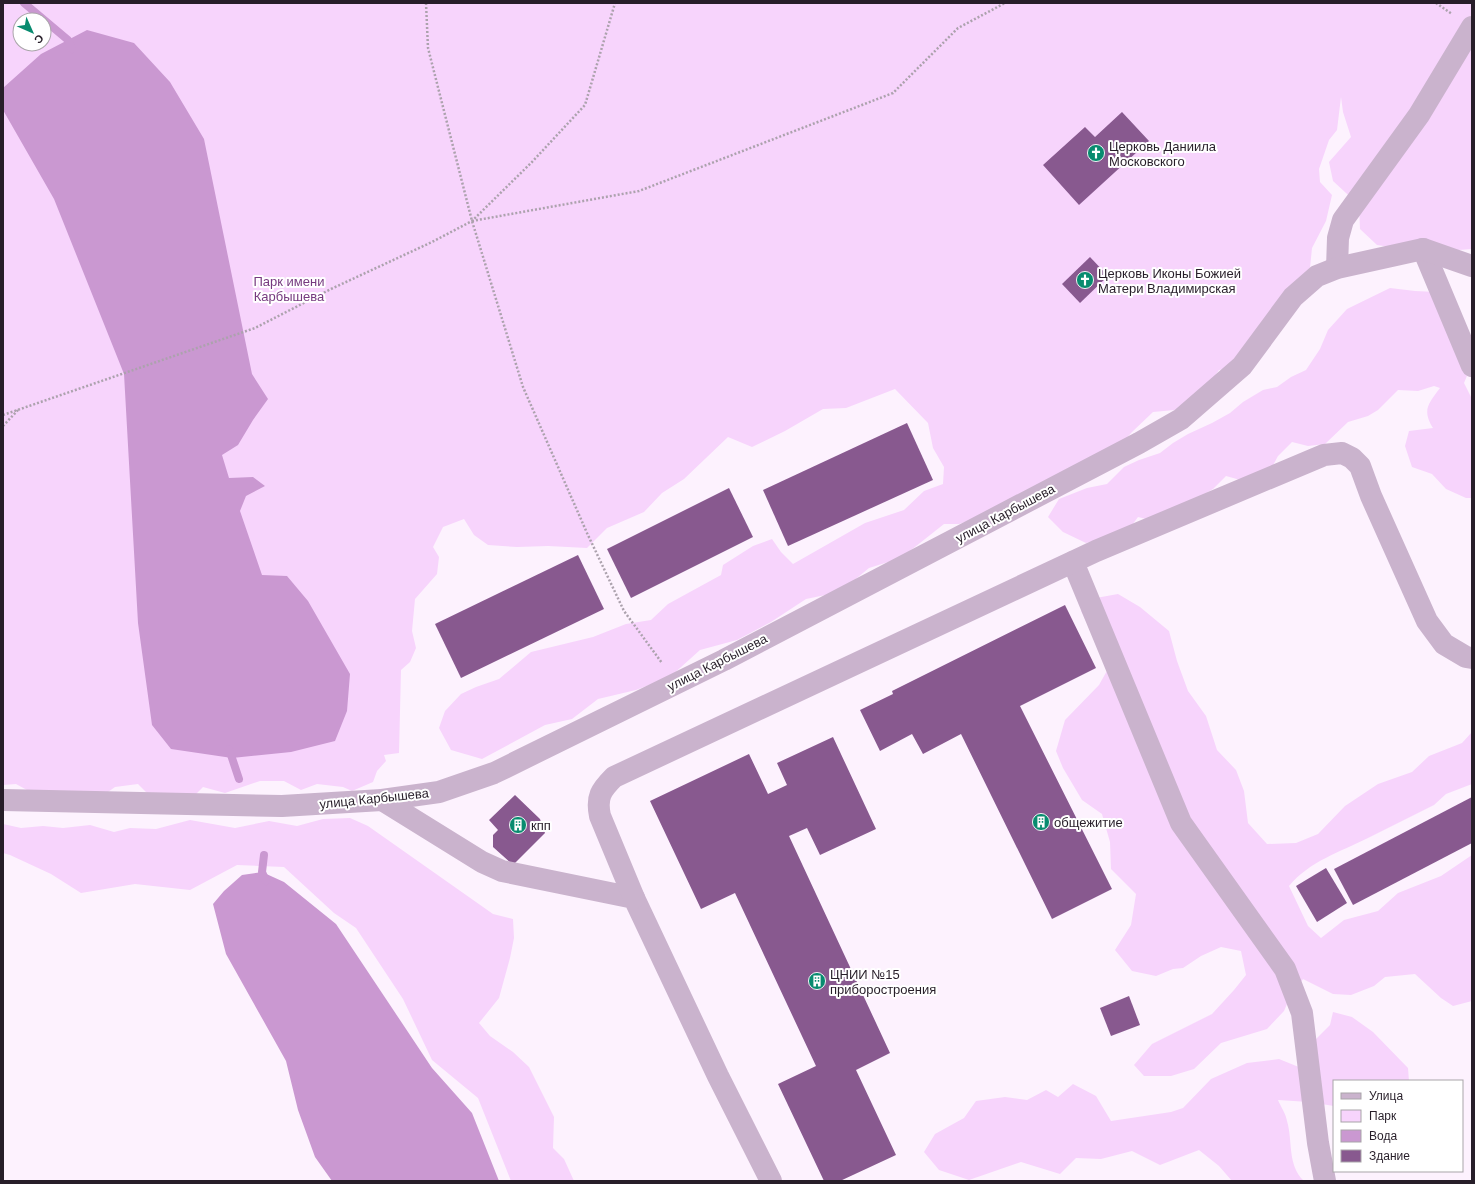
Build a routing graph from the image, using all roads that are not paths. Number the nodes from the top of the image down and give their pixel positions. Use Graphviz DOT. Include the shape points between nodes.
graph roads {
  1 [pos="1472,27"];
  2 [pos="1423,249"];
  3 [pos="1472,266"];
  4 [pos="1337,268"];
  5 [pos="1472,366"];
  6 [pos="1073,562"];
  7 [pos="1472,658"];
  8 [pos="3,800"];
  9 [pos="382,800"];
  10 [pos="634,898"];
  11 [pos="771,1181"];
  12 [pos="1325,1181"];
  1 -- 4 [label="street" via="1418,115 1343,220 1338,238"];
  2 -- 3 [label="street"];
  2 -- 4 [label="street, улица Карбышева"];
  2 -- 5 [label="street"];
  4 -- 9 [label="street, улица Карбышева" via="1317,276 1293,297 1242,366 1181,419 1125,451 724,660 494,773 439,792"];
  6 -- 7 [label="street" via="1324,455 1342,454 1352,458 1360,466 1427,621 1444,644"];
  6 -- 10 [label="street" via="614,777 603,788 597,804"];
  6 -- 12 [label="street" via="1181,823 1285,970 1302,1013"];
  8 -- 9 [label="street, улица Карбышева" via="282,806"];
  9 -- 10 [label="street" via="482,862 502,871"];
  10 -- 11 [label="street"];
}
